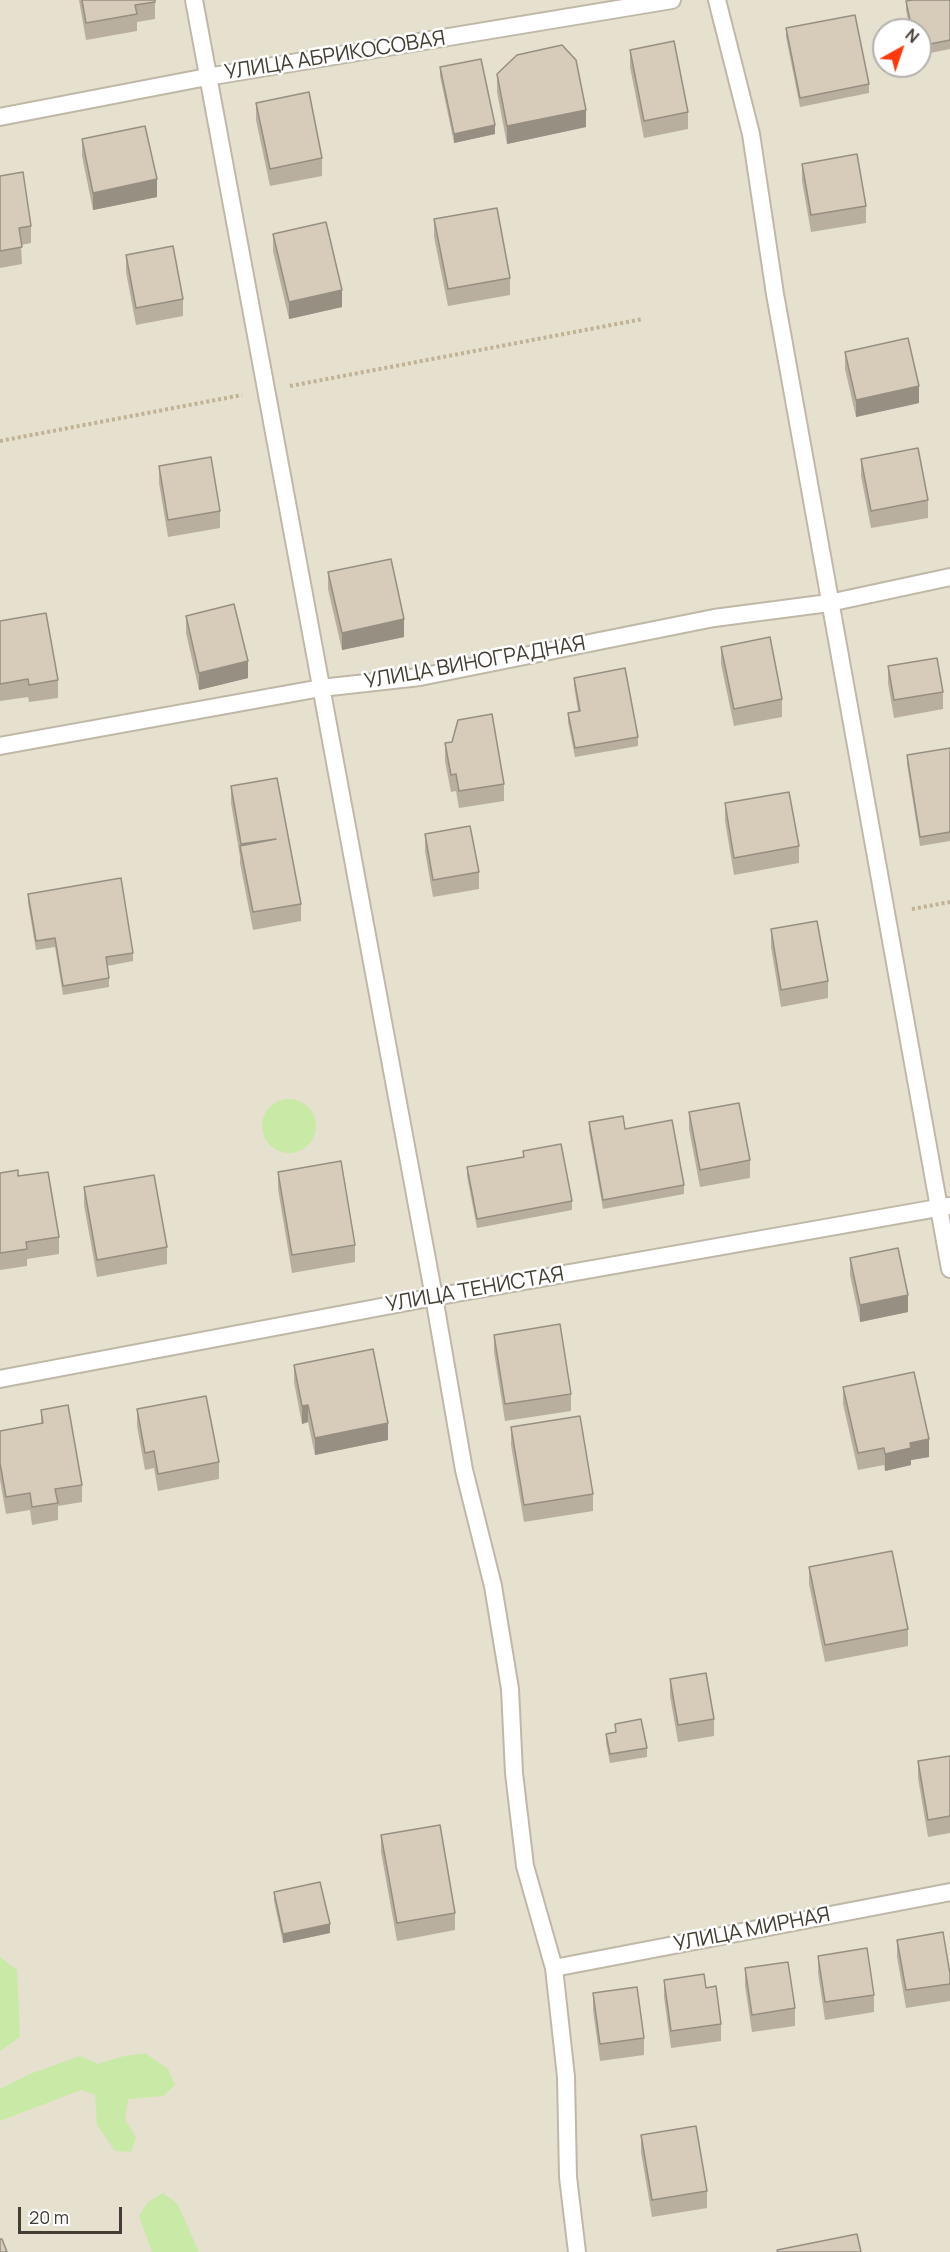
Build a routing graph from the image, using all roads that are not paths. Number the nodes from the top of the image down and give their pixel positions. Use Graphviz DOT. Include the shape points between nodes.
graph roads {
  1 [pos="194,0"];
  2 [pos="672,0"];
  3 [pos="717,0"];
  4 [pos="207,77"];
  5 [pos="0,117"];
  6 [pos="950,577"];
  7 [pos="830,603"];
  8 [pos="321,688"];
  9 [pos="0,746"];
  10 [pos="945,1207"];
  11 [pos="950,1269"];
  12 [pos="434,1297"];
  13 [pos="0,1379"];
  14 [pos="950,1892"];
  15 [pos="554,1968"];
  16 [pos="577,2252"];
  1 -- 4 [label="lane"];
  2 -- 4 [label="lane, УЛИЦА АБРИКОСОВАЯ"];
  3 -- 7 [label="lane" via="751,134"];
  4 -- 5 [label="lane, УЛИЦА АБРИКОСОВАЯ"];
  4 -- 8 [label="lane"];
  6 -- 7 [label="lane, УЛИЦА ВИНОГРАДНАЯ"];
  7 -- 8 [label="lane, УЛИЦА ВИНОГРАДНАЯ" via="714,618 420,677"];
  7 -- 10 [label="lane"];
  8 -- 9 [label="lane, УЛИЦА ВИНОГРАДНАЯ"];
  8 -- 12 [label="lane"];
  10 -- 11 [label="lane"];
  10 -- 12 [label="lane, УЛИЦА ТЕНИСТАЯ"];
  12 -- 13 [label="lane, УЛИЦА ТЕНИСТАЯ"];
  12 -- 15 [label="lane" via="464,1470 493,1586 508,1678 513,1773 525,1866"];
  14 -- 15 [label="lane, УЛИЦА МИРНАЯ"];
  15 -- 16 [label="lane" via="566,2077 568,2177"];
}
